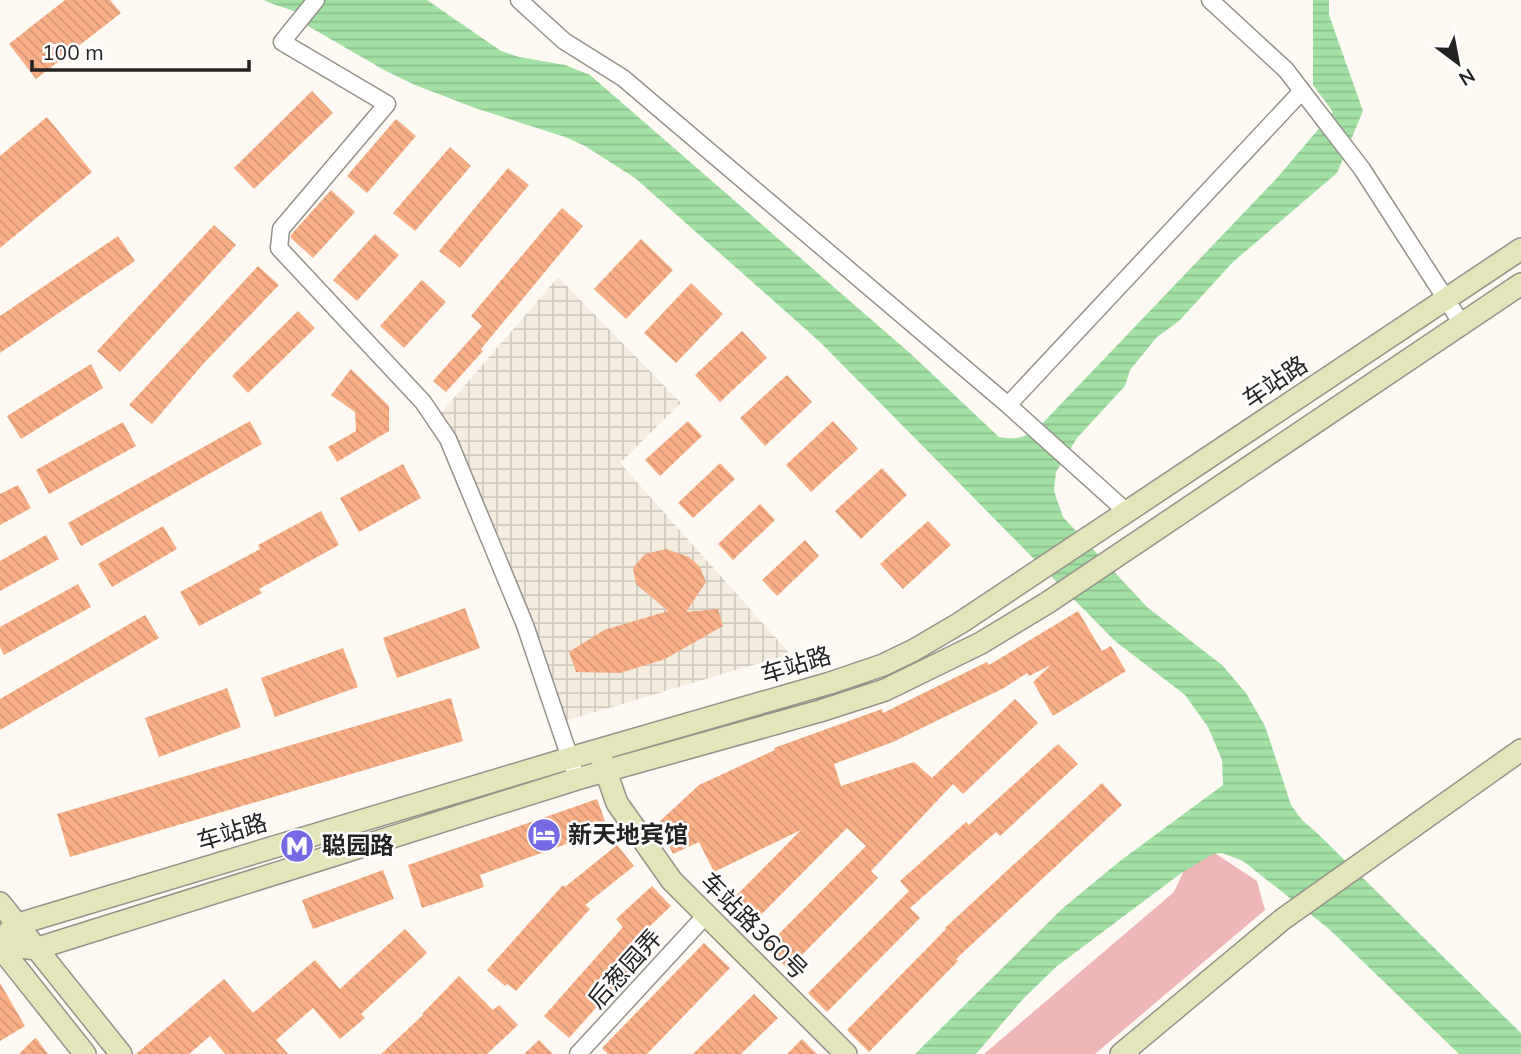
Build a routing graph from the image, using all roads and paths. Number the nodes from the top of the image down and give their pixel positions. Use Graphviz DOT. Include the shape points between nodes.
graph roads {
  1 [pos="316,0"];
  2 [pos="519,0"];
  3 [pos="1210,0"];
  4 [pos="1302,91"];
  5 [pos="1521,249"];
  6 [pos="1521,284"];
  7 [pos="1446,299"];
  8 [pos="1462,324"];
  9 [pos="1009,405"];
  10 [pos="1128,513"];
  11 [pos="1521,750"];
  12 [pos="599,751"];
  13 [pos="570,758"];
  14 [pos="605,772"];
  15 [pos="577,779"];
  16 [pos="0,903"];
  17 [pos="706,915"];
  18 [pos="15,925"];
  19 [pos="0,944"];
  20 [pos="35,949"];
  21 [pos="85,1054"];
  22 [pos="121,1054"];
  23 [pos="578,1054"];
  24 [pos="846,1054"];
  25 [pos="1121,1054"];
  1 -- 13 [label="street" via="282,42 387,104 281,229 279,248 424,402 449,439 525,625"];
  2 -- 9 [label="street" via="564,41 623,78"];
  3 -- 4 [label="street" via="1286,70"];
  4 -- 7 [label="street" via="1362,169"];
  4 -- 9 [label="street"];
  5 -- 7 [label="main road, 车站路"];
  6 -- 8 [label="main road, 车站路"];
  7 -- 8 [label="street"];
  7 -- 10 [label="main road, 车站路"];
  8 -- 14 [label="main road, 车站路" via="1106,565 981,643 885,690"];
  9 -- 10 [label="street"];
  10 -- 12 [label="main road, 车站路" via="960,623 883,665"];
  11 -- 25 [label="main road" via="1283,919"];
  12 -- 13 [label="main road, 车站路"];
  12 -- 14 [label="main road, 车站路360号"];
  13 -- 15 [label="street"];
  13 -- 18 [label="main road, 车站路"];
  14 -- 15 [label="main road, 车站路"];
  14 -- 17 [label="main road, 车站路360号" via="617,803 633,826 672,881"];
  15 -- 20 [label="main road, 车站路"];
  16 -- 18 [label="main road"];
  17 -- 23 [label="street, 后葱园弄"];
  17 -- 24 [label="main road, 车站路360号"];
  18 -- 19 [label="main road"];
  18 -- 20 [label="main road"];
  19 -- 20 [label="main road, 车站路"];
  19 -- 21 [label="main road"];
  20 -- 22 [label="main road"];
}
